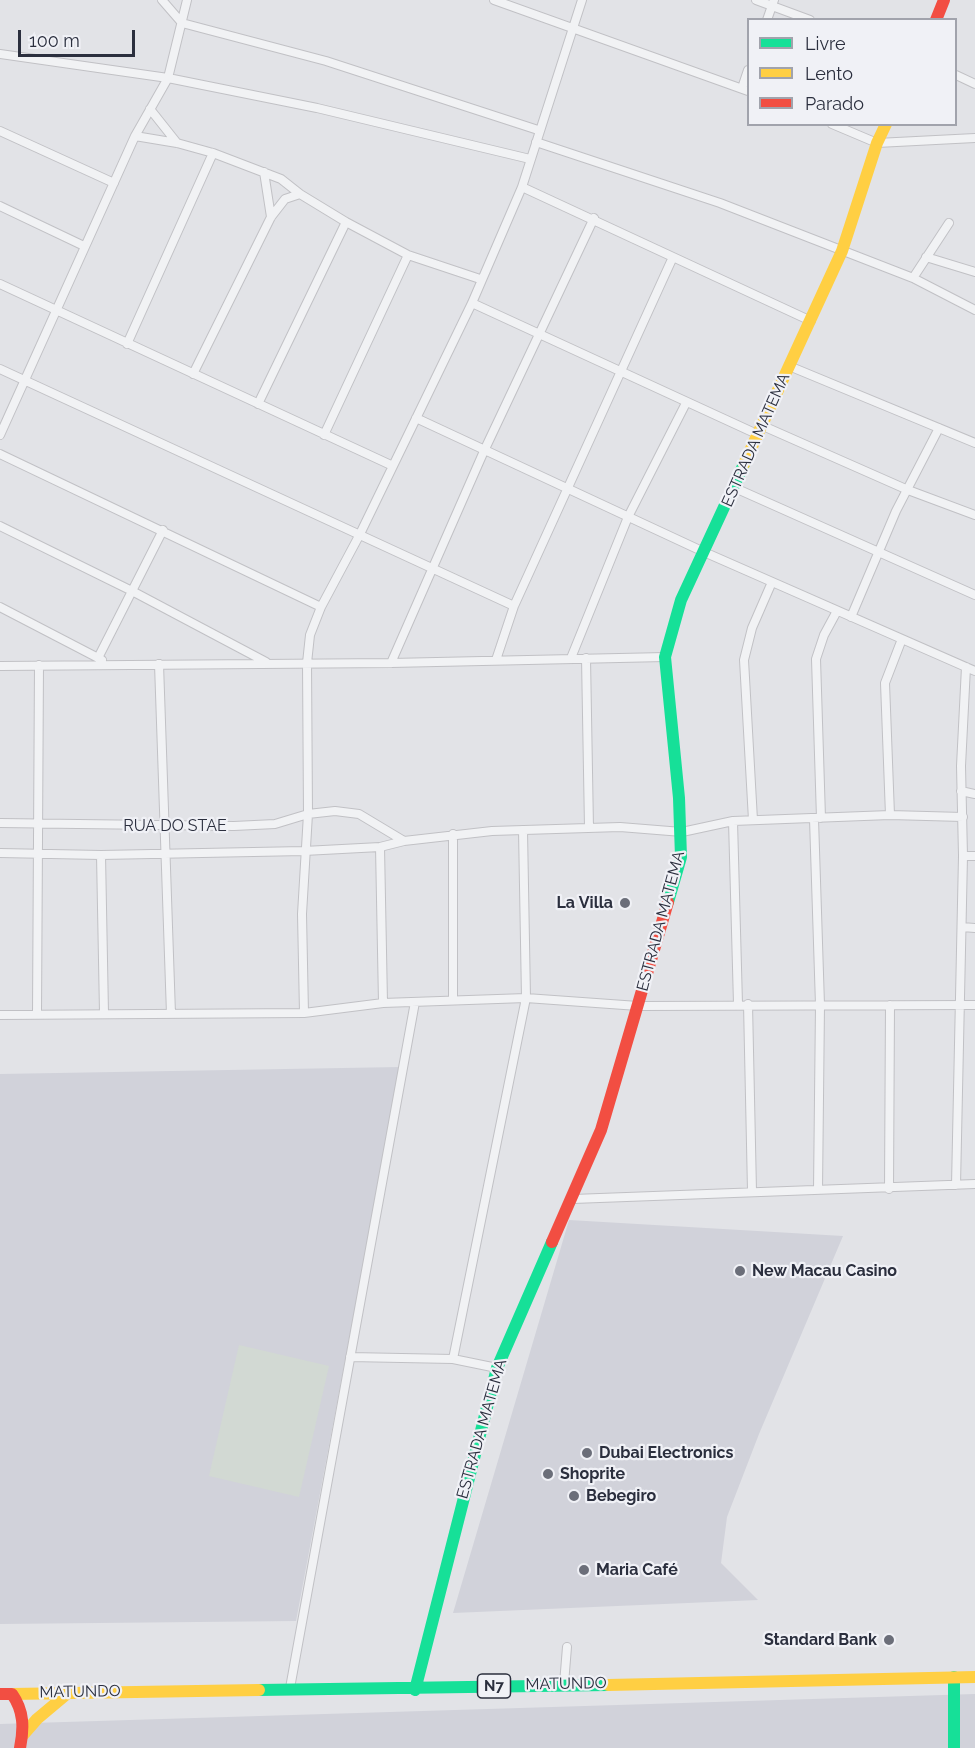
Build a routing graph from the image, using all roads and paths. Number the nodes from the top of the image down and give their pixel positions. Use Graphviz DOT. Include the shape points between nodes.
graph roads {
  1 [pos="162,0"];
  2 [pos="187,0"];
  3 [pos="494,0"];
  4 [pos="582,0"];
  5 [pos="756,0"];
  6 [pos="944,0"];
  7 [pos="773,3"];
  8 [pos="768,18"];
  9 [pos="806,18"];
  10 [pos="937,18"];
  11 [pos="182,23"];
  12 [pos="572,29"];
  13 [pos="0,54"];
  14 [pos="957,75"];
  15 [pos="168,78"];
  16 [pos="975,84"];
  17 [pos="745,89"];
  18 [pos="150,109"];
  19 [pos="837,126"];
  20 [pos="885,126"];
  21 [pos="538,130"];
  22 [pos="0,131"];
  23 [pos="135,136"];
  24 [pos="975,138"];
  25 [pos="536,142"];
  26 [pos="177,143"];
  27 [pos="877,143"];
  28 [pos="213,153"];
  29 [pos="531,159"];
  30 [pos="264,172"];
  31 [pos="114,183"];
  32 [pos="522,187"];
  33 [pos="300,194"];
  34 [pos="0,206"];
  35 [pos="271,217"];
  36 [pos="594,218"];
  37 [pos="346,222"];
  38 [pos="949,223"];
  39 [pos="84,246"];
  40 [pos="842,251"];
  41 [pos="408,255"];
  42 [pos="672,257"];
  43 [pos="926,257"];
  44 [pos="975,272"];
  45 [pos="913,278"];
  46 [pos="480,279"];
  47 [pos="0,284"];
  48 [pos="472,303"];
  49 [pos="56,310"];
  50 [pos="975,310"];
  51 [pos="811,321"];
  52 [pos="538,335"];
  53 [pos="127,344"];
  54 [pos="789,366"];
  55 [pos="0,369"];
  56 [pos="621,372"];
  57 [pos="193,374"];
  58 [pos="25,380"];
  59 [pos="686,403"];
  60 [pos="258,404"];
  61 [pos="416,418"];
  62 [pos="939,428"];
  63 [pos="761,430"];
  64 [pos="0,435"];
  65 [pos="324,435"];
  66 [pos="975,443"];
  67 [pos="484,451"];
  68 [pos="0,454"];
  69 [pos="393,466"];
  70 [pos="735,488"];
  71 [pos="567,489"];
  72 [pos="908,490"];
  73 [pos="975,515"];
  74 [pos="628,517"];
  75 [pos="0,526"];
  76 [pos="163,530"];
  77 [pos="360,534"];
  78 [pos="705,552"];
  79 [pos="878,552"];
  80 [pos="432,568"];
  81 [pos="772,582"];
  82 [pos="132,591"];
  83 [pos="975,595"];
  84 [pos="514,606"];
  85 [pos="0,607"];
  86 [pos="321,607"];
  87 [pos="837,611"];
  88 [pos="850,617"];
  89 [pos="902,639"];
  90 [pos="665,657"];
  91 [pos="98,658"];
  92 [pos="571,658"];
  93 [pos="586,658"];
  94 [pos="496,660"];
  95 [pos="269,663"];
  96 [pos="307,663"];
  97 [pos="391,663"];
  98 [pos="110,664"];
  99 [pos="159,664"];
  100 [pos="39,665"];
  101 [pos="0,666"];
  102 [pos="966,667"];
  103 [pos="975,671"];
  104 [pos="961,791"];
  105 [pos="975,794"];
  106 [pos="308,814"];
  107 [pos="890,815"];
  108 [pos="963,817"];
  109 [pos="818,818"];
  110 [pos="753,820"];
  111 [pos="733,821"];
  112 [pos="0,823"];
  113 [pos="39,824"];
  114 [pos="166,827"];
  115 [pos="590,828"];
  116 [pos="523,830"];
  117 [pos="682,832"];
  118 [pos="453,834"];
  119 [pos="404,841"];
  120 [pos="380,847"];
  121 [pos="304,851"];
  122 [pos="0,853"];
  123 [pos="39,854"];
  124 [pos="101,855"];
  125 [pos="167,855"];
  126 [pos="963,856"];
  127 [pos="975,856"];
  128 [pos="962,927"];
  129 [pos="975,928"];
  130 [pos="526,998"];
  131 [pos="453,1000"];
  132 [pos="416,1002"];
  133 [pos="383,1003"];
  134 [pos="738,1004"];
  135 [pos="748,1004"];
  136 [pos="820,1005"];
  137 [pos="890,1005"];
  138 [pos="961,1005"];
  139 [pos="975,1005"];
  140 [pos="638,1006"];
  141 [pos="304,1012"];
  142 [pos="37,1013"];
  143 [pos="104,1013"];
  144 [pos="171,1014"];
  145 [pos="0,1015"];
  146 [pos="975,1184"];
  147 [pos="957,1185"];
  148 [pos="889,1189"];
  149 [pos="818,1190"];
  150 [pos="752,1191"];
  151 [pos="573,1199"];
  152 [pos="350,1357"];
  153 [pos="453,1359"];
  154 [pos="497,1368"];
  155 [pos="567,1647"];
  156 [pos="954,1677"];
  157 [pos="975,1677"];
  158 [pos="564,1684"];
  159 [pos="290,1688"];
  160 [pos="414,1690"];
  161 [pos="68,1693"];
  162 [pos="6,1694"];
  163 [pos="23,1735"];
  164 [pos="20,1748"];
  165 [pos="954,1748"];
  1 -- 11 [label="street"];
  2 -- 11 [label="street"];
  3 -- 12 [label="street"];
  4 -- 12 [label="street"];
  5 -- 7 [label="street"];
  6 -- 10 [label="main road"];
  7 -- 8 [label="street"];
  7 -- 9 [label="street"];
  11 -- 15 [label="street"];
  11 -- 21 [label="street" via="326,61"];
  12 -- 17 [label="street"];
  12 -- 21 [label="street"];
  13 -- 15 [label="street"];
  14 -- 16 [label="street"];
  15 -- 18 [label="street"];
  15 -- 29 [label="street" via="317,108"];
  18 -- 23 [label="street"];
  18 -- 26 [label="street"];
  19 -- 27 [label="street"];
  20 -- 27 [label="main road, ESTRADA MATEMA"];
  21 -- 25 [label="street"];
  22 -- 31 [label="street"];
  23 -- 26 [label="street"];
  23 -- 31 [label="street"];
  24 -- 27 [label="street"];
  25 -- 29 [label="street"];
  25 -- 40 [label="street" via="720,203"];
  26 -- 28 [label="street"];
  27 -- 40 [label="main road, ESTRADA MATEMA"];
  28 -- 30 [label="street"];
  28 -- 53 [label="street"];
  29 -- 32 [label="street"];
  30 -- 33 [label="street"];
  30 -- 35 [label="street"];
  31 -- 39 [label="street"];
  32 -- 36 [label="street"];
  32 -- 46 [label="street"];
  33 -- 35 [label="street" via="285,199"];
  33 -- 37 [label="street"];
  34 -- 39 [label="street"];
  35 -- 57 [label="street"];
  36 -- 42 [label="street"];
  36 -- 52 [label="street"];
  37 -- 41 [label="street"];
  37 -- 60 [label="street"];
  38 -- 43 [label="street"];
  39 -- 49 [label="street"];
  40 -- 45 [label="street"];
  40 -- 51 [label="main road, ESTRADA MATEMA"];
  41 -- 46 [label="street"];
  41 -- 65 [label="street"];
  42 -- 51 [label="street"];
  42 -- 56 [label="street"];
  43 -- 44 [label="street"];
  43 -- 45 [label="street"];
  45 -- 50 [label="street"];
  46 -- 48 [label="street"];
  47 -- 49 [label="street"];
  48 -- 52 [label="street"];
  48 -- 61 [label="street"];
  49 -- 53 [label="street"];
  49 -- 58 [label="street"];
  51 -- 54 [label="main road, ESTRADA MATEMA"];
  52 -- 56 [label="street"];
  52 -- 67 [label="street"];
  53 -- 57 [label="street"];
  54 -- 62 [label="street"];
  54 -- 63 [label="main road, ESTRADA MATEMA"];
  55 -- 58 [label="street"];
  56 -- 59 [label="street"];
  56 -- 71 [label="street"];
  57 -- 60 [label="street"];
  58 -- 64 [label="street"];
  58 -- 77 [label="street"];
  59 -- 63 [label="street"];
  59 -- 74 [label="street"];
  60 -- 65 [label="street"];
  61 -- 67 [label="street"];
  61 -- 69 [label="street"];
  62 -- 66 [label="street"];
  62 -- 72 [label="street"];
  63 -- 70 [label="main road, ESTRADA MATEMA"];
  63 -- 72 [label="street"];
  65 -- 69 [label="street"];
  67 -- 71 [label="street"];
  67 -- 80 [label="street"];
  68 -- 76 [label="street"];
  69 -- 77 [label="street"];
  70 -- 78 [label="main road, ESTRADA MATEMA"];
  70 -- 79 [label="street"];
  71 -- 74 [label="street"];
  71 -- 84 [label="street"];
  72 -- 73 [label="street"];
  72 -- 79 [label="street"];
  74 -- 78 [label="street"];
  74 -- 92 [label="street"];
  75 -- 82 [label="street"];
  76 -- 82 [label="street"];
  76 -- 86 [label="street"];
  77 -- 80 [label="street"];
  77 -- 86 [label="street"];
  78 -- 81 [label="street"];
  78 -- 90 [label="main road, ESTRADA MATEMA" via="681,600"];
  79 -- 83 [label="street"];
  79 -- 88 [label="street"];
  80 -- 84 [label="street"];
  80 -- 97 [label="street"];
  81 -- 87 [label="street"];
  81 -- 110 [label="street" via="752,628 744,660"];
  82 -- 91 [label="street"];
  82 -- 95 [label="street"];
  84 -- 94 [label="street"];
  85 -- 91 [label="street"];
  86 -- 96 [label="street" via="310,636"];
  87 -- 88 [label="street"];
  87 -- 109 [label="street" via="816,659"];
  88 -- 89 [label="street"];
  89 -- 102 [label="street"];
  89 -- 107 [label="street" via="885,683"];
  90 -- 93 [label="street"];
  90 -- 117 [label="main road, ESTRADA MATEMA"];
  91 -- 98 [label="street"];
  92 -- 93 [label="street"];
  92 -- 94 [label="street"];
  93 -- 115 [label="street"];
  94 -- 97 [label="street"];
  95 -- 96 [label="street"];
  95 -- 99 [label="street"];
  96 -- 97 [label="street"];
  96 -- 106 [label="street"];
  98 -- 99 [label="street"];
  98 -- 100 [label="street"];
  99 -- 114 [label="street"];
  100 -- 101 [label="street"];
  100 -- 113 [label="street"];
  102 -- 103 [label="street"];
  102 -- 104 [label="street"];
  104 -- 105 [label="street"];
  104 -- 108 [label="street"];
  106 -- 114 [label="street, RUA DO STAE" via="275,824"];
  106 -- 119 [label="street, RUA DO STAE" via="359,814"];
  106 -- 121 [label="street"];
  107 -- 108 [label="street"];
  107 -- 109 [label="street"];
  108 -- 126 [label="street"];
  109 -- 110 [label="street"];
  109 -- 136 [label="street"];
  110 -- 111 [label="street"];
  111 -- 117 [label="street"];
  111 -- 134 [label="street"];
  112 -- 113 [label="street, RUA DO STAE"];
  113 -- 114 [label="street, RUA DO STAE"];
  113 -- 123 [label="street"];
  114 -- 125 [label="street"];
  115 -- 116 [label="street"];
  115 -- 117 [label="street"];
  116 -- 118 [label="street"];
  116 -- 130 [label="street"];
  117 -- 140 [label="main road, ESTRADA MATEMA" via="681,857"];
  118 -- 119 [label="street"];
  118 -- 131 [label="street"];
  119 -- 120 [label="street"];
  120 -- 121 [label="street"];
  120 -- 133 [label="street"];
  121 -- 125 [label="street"];
  121 -- 141 [label="street"];
  122 -- 123 [label="street"];
  123 -- 124 [label="street"];
  123 -- 142 [label="street"];
  124 -- 125 [label="street"];
  124 -- 143 [label="street"];
  125 -- 144 [label="street"];
  126 -- 127 [label="street"];
  126 -- 128 [label="street"];
  128 -- 129 [label="street"];
  128 -- 138 [label="street"];
  130 -- 131 [label="street"];
  130 -- 140 [label="street"];
  130 -- 153 [label="street"];
  131 -- 132 [label="street"];
  132 -- 133 [label="street"];
  132 -- 152 [label="street"];
  133 -- 141 [label="street"];
  134 -- 135 [label="street"];
  134 -- 140 [label="street"];
  135 -- 136 [label="street"];
  135 -- 150 [label="street"];
  136 -- 137 [label="street"];
  136 -- 149 [label="street"];
  137 -- 138 [label="street"];
  137 -- 148 [label="street"];
  138 -- 139 [label="street"];
  138 -- 147 [label="street"];
  140 -- 151 [label="main road, ESTRADA MATEMA" via="601,1130"];
  141 -- 144 [label="street"];
  142 -- 143 [label="street"];
  142 -- 145 [label="street"];
  143 -- 144 [label="street"];
  146 -- 147 [label="street"];
  147 -- 148 [label="street"];
  148 -- 149 [label="street"];
  149 -- 150 [label="street"];
  150 -- 151 [label="street"];
  151 -- 154 [label="main road, ESTRADA MATEMA"];
  152 -- 153 [label="street"];
  152 -- 159 [label="street"];
  153 -- 154 [label="street"];
  154 -- 160 [label="main road, ESTRADA MATEMA"];
  155 -- 158 [label="street"];
  156 -- 157 [label="main road, MATUNDO / N7"];
  156 -- 158 [label="main road, MATUNDO / N7"];
  156 -- 165 [label="main road"];
  158 -- 160 [label="main road, MATUNDO / N7"];
  159 -- 160 [label="main road, MATUNDO / N7"];
  159 -- 161 [label="main road, MATUNDO / N7"];
  161 -- 162 [label="main road, MATUNDO / N7"];
  161 -- 163 [label="main road"];
  162 -- 163 [label="main road" via="21,1708"];
  163 -- 164 [label="main road"];
}
